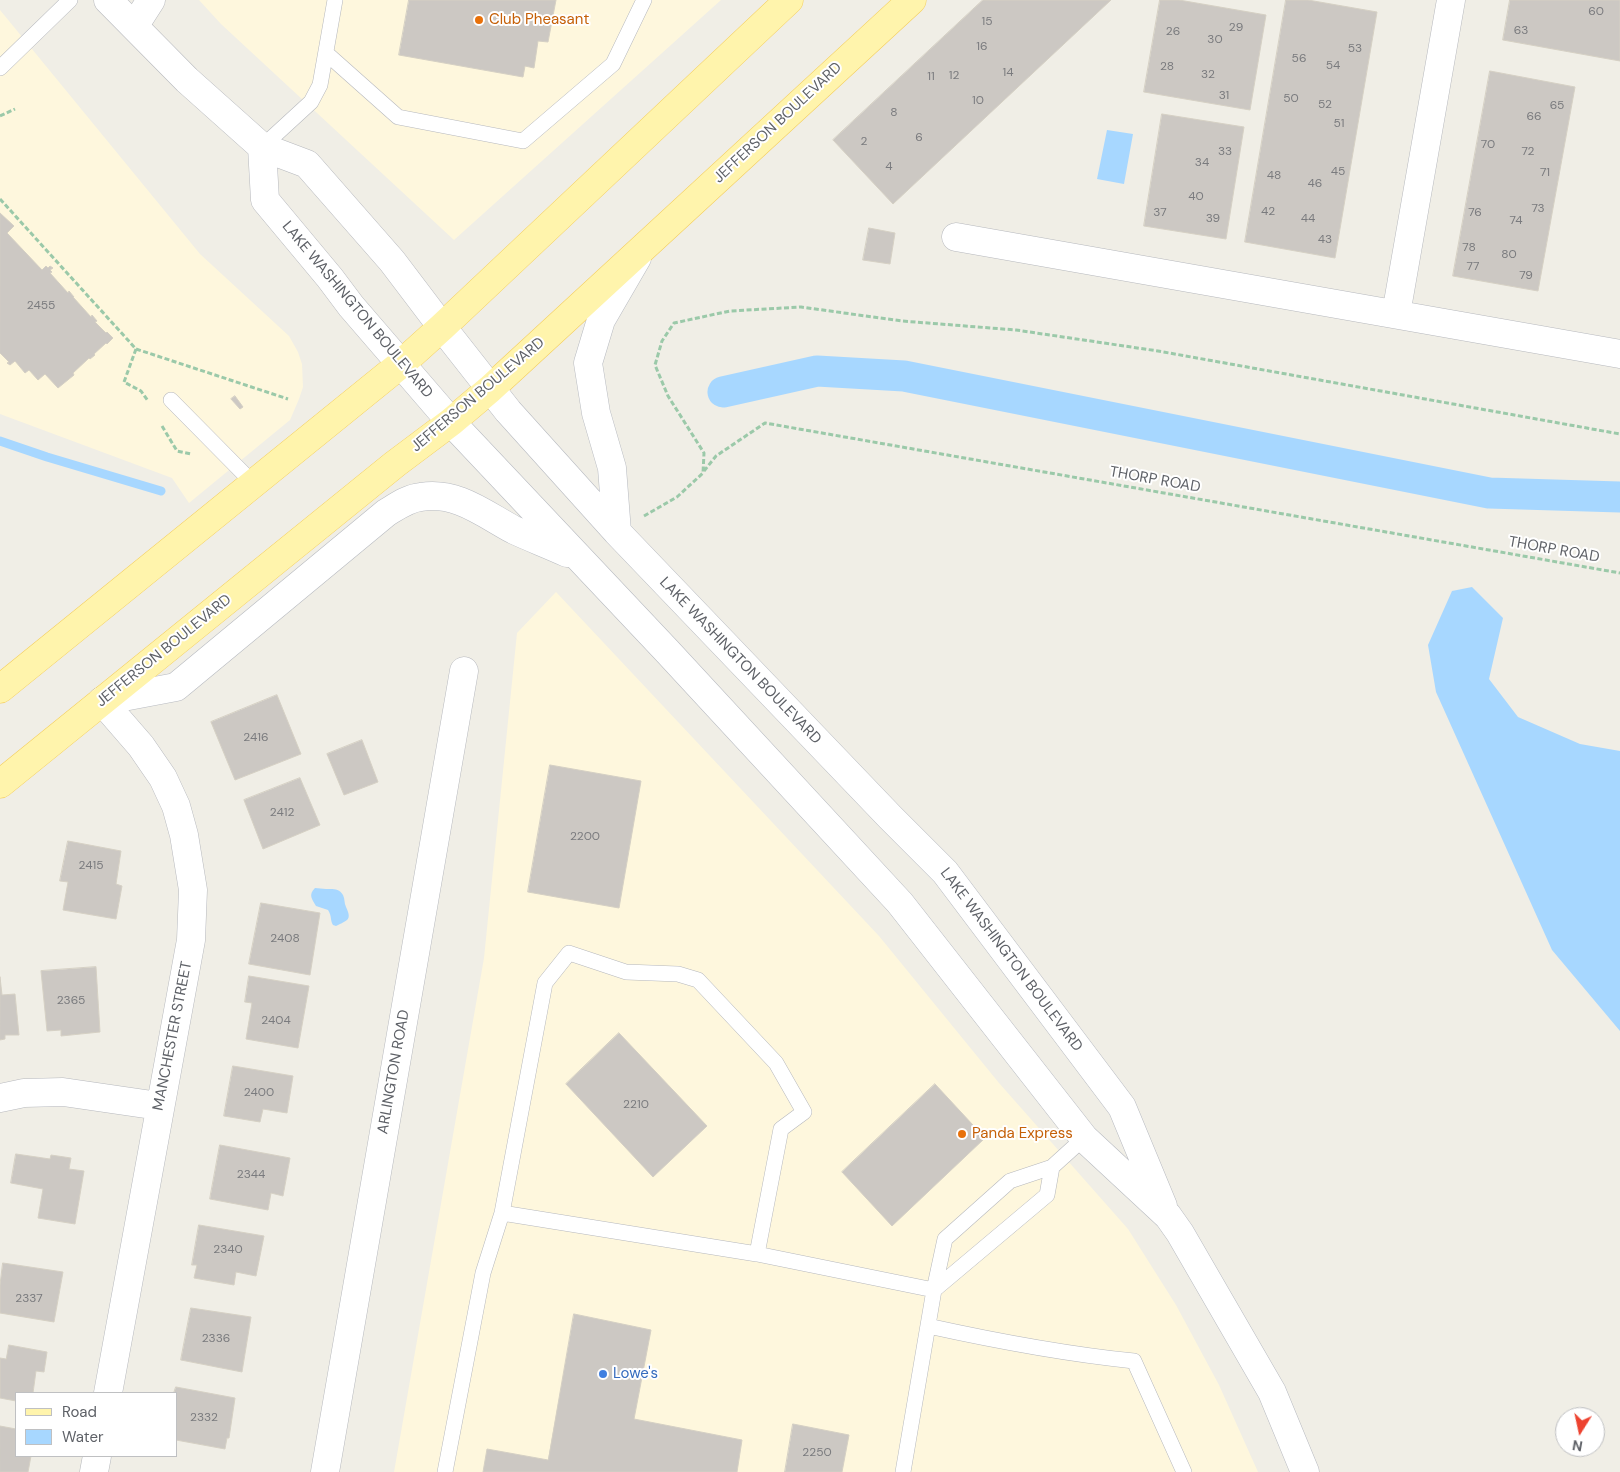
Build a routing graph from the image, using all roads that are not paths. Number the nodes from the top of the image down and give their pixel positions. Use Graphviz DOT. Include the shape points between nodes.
graph roads {
  1 [pos="70,0"];
  2 [pos="108,0"];
  3 [pos="151,0"];
  4 [pos="335,0"];
  5 [pos="644,0"];
  6 [pos="789,0"];
  7 [pos="912,0"];
  8 [pos="1451,0"];
  9 [pos="134,25"];
  10 [pos="326,54"];
  11 [pos="0,68"];
  12 [pos="262,147"];
  13 [pos="956,237"];
  14 [pos="642,249"];
  15 [pos="1396,314"];
  16 [pos="442,327"];
  17 [pos="1620,354"];
  18 [pos="401,364"];
  19 [pos="490,389"];
  20 [pos="171,400"];
  21 [pos="451,422"];
  22 [pos="254,483"];
  23 [pos="617,532"];
  24 [pos="577,557"];
  25 [pos="464,671"];
  26 [pos="0,689"];
  27 [pos="102,701"];
  28 [pos="0,784"];
  29 [pos="0,1098"];
  30 [pos="160,1106"];
  31 [pos="1084,1138"];
  32 [pos="1052,1167"];
  33 [pos="502,1213"];
  34 [pos="1168,1216"];
  35 [pos="757,1254"];
  36 [pos="934,1290"];
  37 [pos="928,1326"];
  38 [pos="108,1392"];
  39 [pos="97,1457"];
  40 [pos="94,1472"];
  41 [pos="325,1472"];
  42 [pos="446,1472"];
  43 [pos="903,1472"];
  44 [pos="1184,1472"];
  45 [pos="1305,1472"];
  1 -- 11 [label="lane"];
  2 -- 9 [label="street, LAKE WASHINGTON BOULEVARD"];
  3 -- 9 [label="street"];
  4 -- 10 [label="lane"];
  5 -- 10 [label="lane" via="613,64 523,141 398,117"];
  6 -- 16 [label="main road"];
  7 -- 14 [label="main road, JEFFERSON BOULEVARD"];
  8 -- 15 [label="street"];
  9 -- 12 [label="street, LAKE WASHINGTON BOULEVARD" via="187,80"];
  10 -- 12 [label="lane" via="320,85 311,102"];
  12 -- 16 [label="street, LAKE WASHINGTON BOULEVARD" via="307,164 392,261"];
  12 -- 18 [label="street, LAKE WASHINGTON BOULEVARD" via="265,200"];
  13 -- 15 [label="street"];
  14 -- 19 [label="main road, JEFFERSON BOULEVARD"];
  14 -- 23 [label="street" via="601,320 588,363 596,413 612,468"];
  15 -- 17 [label="street"];
  16 -- 18 [label="main road"];
  16 -- 19 [label="street, LAKE WASHINGTON BOULEVARD"];
  18 -- 21 [label="street, LAKE WASHINGTON BOULEVARD"];
  18 -- 22 [label="main road"];
  19 -- 21 [label="main road, JEFFERSON BOULEVARD"];
  19 -- 23 [label="street, LAKE WASHINGTON BOULEVARD"];
  20 -- 22 [label="lane"];
  21 -- 24 [label="street, LAKE WASHINGTON BOULEVARD"];
  21 -- 27 [label="main road, JEFFERSON BOULEVARD"];
  22 -- 26 [label="main road"];
  23 -- 34 [label="street, LAKE WASHINGTON BOULEVARD" via="945,872 1122,1107"];
  24 -- 27 [label="street" via="514,530 453,498 420,497 386,513 176,687"];
  24 -- 31 [label="street, LAKE WASHINGTON BOULEVARD" via="900,903"];
  25 -- 41 [label="street, ARLINGTON ROAD"];
  27 -- 28 [label="main road, JEFFERSON BOULEVARD"];
  27 -- 30 [label="street, MANCHESTER STREET" via="141,746 166,785 184,835 193,890 191,940"];
  29 -- 30 [label="street" via="63,1092"];
  30 -- 38 [label="street, MANCHESTER STREET"];
  31 -- 32 [label="lane"];
  31 -- 34 [label="street, LAKE WASHINGTON BOULEVARD"];
  32 -- 36 [label="lane" via="1046,1195"];
  32 -- 36 [label="lane" via="1010,1181 945,1239"];
  33 -- 35 [label="lane"];
  33 -- 35 [label="lane" via="545,984 569,953 626,972 678,974 698,980 776,1063 804,1112 781,1129"];
  33 -- 42 [label="lane" via="483,1272"];
  34 -- 45 [label="street, LAKE WASHINGTON BOULEVARD" via="1272,1392"];
  35 -- 36 [label="lane"];
  36 -- 37 [label="lane"];
  37 -- 43 [label="lane"];
  37 -- 44 [label="lane" via="982,1338 1134,1361"];
  39 -- 40 [label="street"];
}
